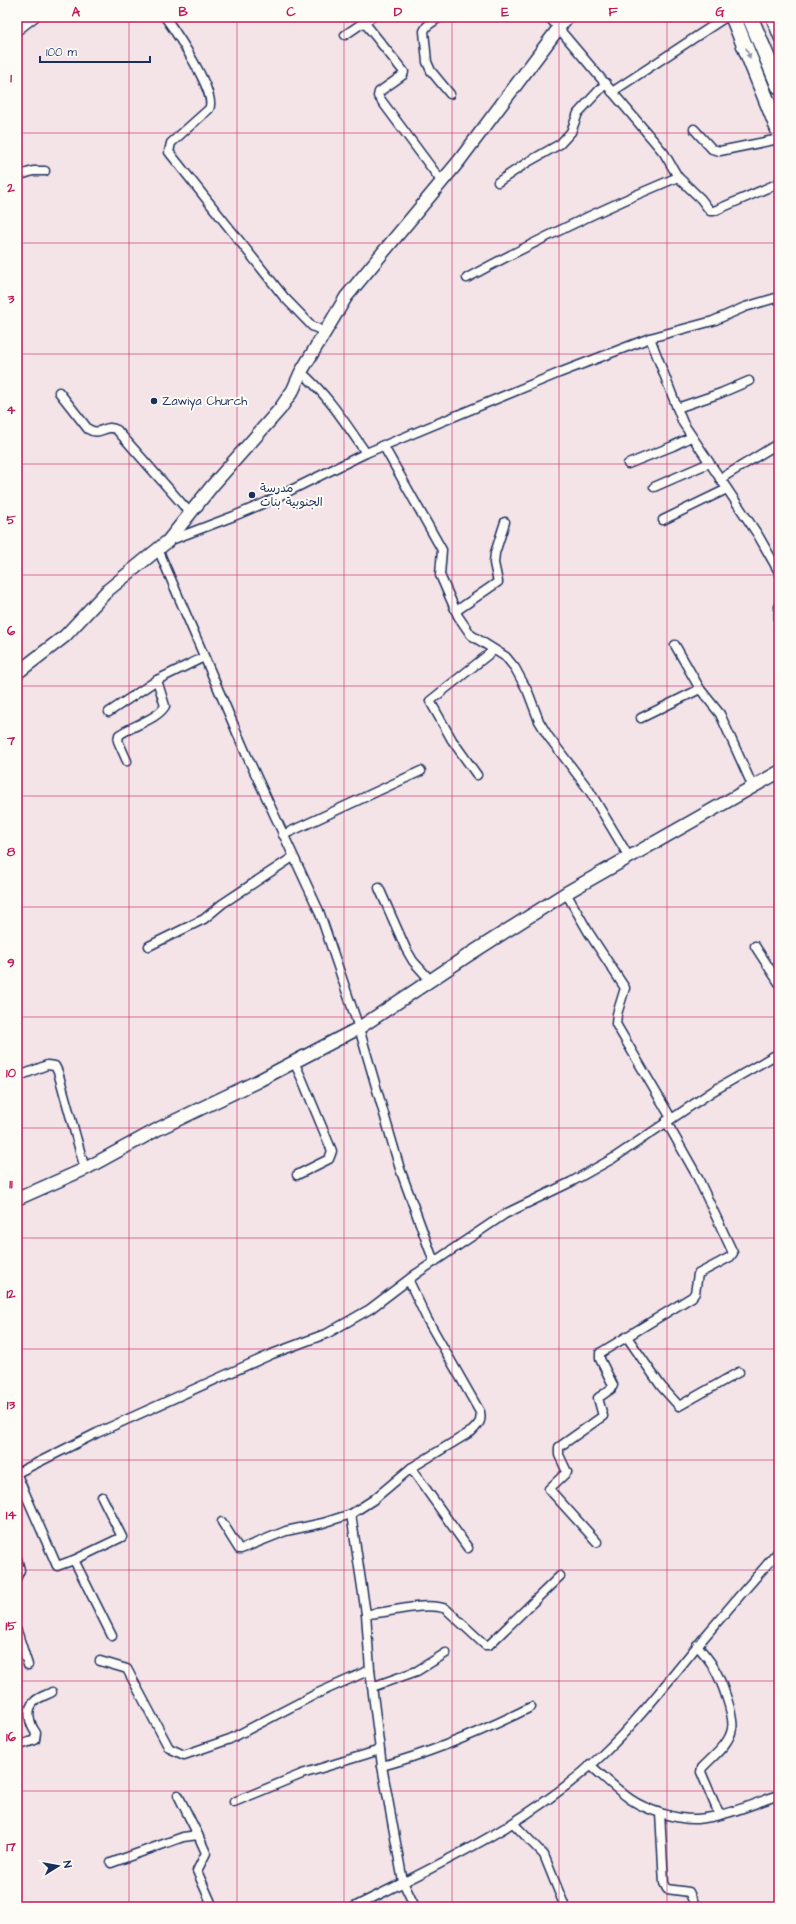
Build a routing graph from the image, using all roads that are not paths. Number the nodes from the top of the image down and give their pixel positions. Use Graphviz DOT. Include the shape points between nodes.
graph roads {
  1 [pos="36,17"];
  2 [pos="165,17"];
  3 [pos="372,17"];
  4 [pos="440,17"];
  5 [pos="549,17"];
  6 [pos="567,17"];
  7 [pos="726,17"];
  8 [pos="733,17"];
  9 [pos="750,17"];
  10 [pos="770,17"];
  11 [pos="364,22"];
  12 [pos="559,27"];
  13 [pos="17,32"];
  14 [pos="345,35"];
  15 [pos="779,39"];
  16 [pos="606,84"];
  17 [pos="779,86"];
  18 [pos="612,92"];
  19 [pos="450,94"];
  20 [pos="694,129"];
  21 [pos="779,131"];
  22 [pos="779,139"];
  23 [pos="45,171"];
  24 [pos="17,176"];
  25 [pos="678,177"];
  26 [pos="442,182"];
  27 [pos="498,182"];
  28 [pos="779,183"];
  29 [pos="467,278"];
  30 [pos="779,297"];
  31 [pos="325,332"];
  32 [pos="650,338"];
  33 [pos="301,372"];
  34 [pos="749,381"];
  35 [pos="59,392"];
  36 [pos="677,408"];
  37 [pos="691,437"];
  38 [pos="779,443"];
  39 [pos="383,445"];
  40 [pos="366,453"];
  41 [pos="709,463"];
  42 [pos="628,464"];
  43 [pos="720,479"];
  44 [pos="654,487"];
  45 [pos="728,490"];
  46 [pos="190,514"];
  47 [pos="663,520"];
  48 [pos="505,522"];
  49 [pos="168,541"];
  50 [pos="158,549"];
  51 [pos="779,572"];
  52 [pos="779,607"];
  53 [pos="456,611"];
  54 [pos="779,623"];
  55 [pos="675,645"];
  56 [pos="494,650"];
  57 [pos="204,657"];
  58 [pos="17,673"];
  59 [pos="157,680"];
  60 [pos="700,689"];
  61 [pos="109,712"];
  62 [pos="641,718"];
  63 [pos="127,760"];
  64 [pos="421,771"];
  65 [pos="779,772"];
  66 [pos="477,775"];
  67 [pos="753,787"];
  68 [pos="284,836"];
  69 [pos="294,857"];
  70 [pos="629,857"];
  71 [pos="379,888"];
  72 [pos="566,893"];
  73 [pos="149,946"];
  74 [pos="755,946"];
  75 [pos="431,981"];
  76 [pos="779,983"];
  77 [pos="360,1028"];
  78 [pos="779,1053"];
  79 [pos="294,1062"];
  80 [pos="17,1077"];
  81 [pos="669,1120"];
  82 [pos="85,1169"];
  83 [pos="297,1175"];
  84 [pos="17,1199"];
  85 [pos="434,1262"];
  86 [pos="409,1281"];
  87 [pos="627,1337"];
  88 [pos="739,1372"];
  89 [pos="411,1468"];
  90 [pos="17,1474"];
  91 [pos="102,1497"];
  92 [pos="352,1514"];
  93 [pos="222,1522"];
  94 [pos="597,1542"];
  95 [pos="468,1548"];
  96 [pos="779,1551"];
  97 [pos="17,1558"];
  98 [pos="74,1560"];
  99 [pos="560,1576"];
  100 [pos="17,1577"];
  101 [pos="366,1614"];
  102 [pos="17,1631"];
  103 [pos="112,1636"];
  104 [pos="697,1645"];
  105 [pos="446,1653"];
  106 [pos="100,1661"];
  107 [pos="28,1665"];
  108 [pos="370,1670"];
  109 [pos="372,1687"];
  110 [pos="52,1692"];
  111 [pos="531,1707"];
  112 [pos="17,1746"];
  113 [pos="380,1750"];
  114 [pos="590,1765"];
  115 [pos="382,1766"];
  116 [pos="178,1794"];
  117 [pos="779,1795"];
  118 [pos="234,1802"];
  119 [pos="660,1813"];
  120 [pos="719,1814"];
  121 [pos="513,1822"];
  122 [pos="198,1835"];
  123 [pos="111,1863"];
  124 [pos="403,1882"];
  125 [pos="213,1907"];
  126 [pos="354,1907"];
  127 [pos="415,1907"];
  128 [pos="565,1907"];
  129 [pos="696,1907"];
  1 -- 13 [label="street"];
  2 -- 31 [label="street" via="184,44 211,101 209,109 171,143 169,152 284,297 312,326"];
  3 -- 11 [label="street"];
  4 -- 19 [label="street" via="424,31 426,62"];
  5 -- 12 [label="street"];
  6 -- 12 [label="street"];
  7 -- 18 [label="street"];
  8 -- 21 [label="highway, one-way"];
  9 -- 17 [label="highway"];
  10 -- 15 [label="street"];
  11 -- 14 [label="street"];
  11 -- 26 [label="street" via="404,72 379,92 378,96"];
  12 -- 16 [label="street"];
  12 -- 26 [label="street" via="524,77"];
  16 -- 18 [label="street"];
  16 -- 27 [label="street" via="578,113 571,132 560,144"];
  18 -- 25 [label="street" via="664,153"];
  20 -- 22 [label="street" via="712,149 720,151"];
  23 -- 24 [label="street" via="33,171"];
  25 -- 28 [label="street" via="710,211"];
  25 -- 29 [label="street" via="546,237"];
  26 -- 31 [label="street" via="346,297"];
  30 -- 32 [label="street" via="713,321"];
  31 -- 33 [label="street"];
  32 -- 36 [label="street"];
  32 -- 39 [label="street"];
  33 -- 40 [label="street" via="335,408"];
  33 -- 46 [label="street" via="293,390 280,408"];
  34 -- 36 [label="street"];
  35 -- 46 [label="street" via="92,432 97,433 108,427 117,430"];
  36 -- 37 [label="street"];
  37 -- 41 [label="street"];
  37 -- 42 [label="street"];
  38 -- 43 [label="street"];
  39 -- 40 [label="street"];
  39 -- 53 [label="street" via="442,550 440,574"];
  40 -- 49 [label="street" via="267,502"];
  41 -- 43 [label="street"];
  41 -- 44 [label="street"];
  43 -- 45 [label="street"];
  45 -- 47 [label="street"];
  45 -- 51 [label="street"];
  46 -- 49 [label="street"];
  48 -- 53 [label="street" via="495,554 498,582"];
  49 -- 50 [label="street"];
  50 -- 57 [label="street"];
  50 -- 58 [label="street" via="108,590 65,636"];
  52 -- 54 [label="street"];
  53 -- 56 [label="street" via="471,636"];
  55 -- 60 [label="street"];
  56 -- 66 [label="street" via="430,700 452,740"];
  56 -- 70 [label="street" via="506,657 515,668 548,736 589,790"];
  57 -- 59 [label="street"];
  57 -- 68 [label="street"];
  59 -- 61 [label="street"];
  59 -- 63 [label="street" via="165,706 156,715 119,735 118,741"];
  60 -- 62 [label="street"];
  60 -- 67 [label="street" via="720,714"];
  64 -- 68 [label="street"];
  65 -- 67 [label="street"];
  67 -- 70 [label="street"];
  68 -- 69 [label="street"];
  69 -- 73 [label="street" via="222,904 204,919"];
  69 -- 77 [label="street" via="319,911"];
  70 -- 72 [label="street"];
  71 -- 75 [label="street" via="406,949"];
  72 -- 75 [label="street"];
  72 -- 81 [label="street" via="625,988 616,1024"];
  74 -- 76 [label="street"];
  75 -- 77 [label="street"];
  77 -- 79 [label="street"];
  77 -- 85 [label="street" via="400,1169"];
  78 -- 81 [label="street"];
  79 -- 82 [label="street" via="160,1128"];
  79 -- 83 [label="street" via="332,1151 328,1159"];
  80 -- 82 [label="street" via="47,1065 55,1066"];
  81 -- 85 [label="street" via="612,1159 505,1214"];
  81 -- 87 [label="street" via="733,1253 730,1258 698,1274 692,1297"];
  82 -- 84 [label="street"];
  85 -- 86 [label="street"];
  86 -- 89 [label="street" via="482,1418 472,1431"];
  86 -- 90 [label="street" via="370,1309 328,1333 272,1354 97,1433"];
  87 -- 88 [label="street" via="661,1386 679,1406"];
  87 -- 94 [label="street" via="600,1353 600,1359 613,1384 611,1389 598,1398 603,1416 559,1447 559,1455 567,1472 549,1487 550,1492"];
  89 -- 92 [label="street" via="374,1500"];
  89 -- 95 [label="street"];
  90 -- 98 [label="street" via="57,1566"];
  91 -- 98 [label="street" via="122,1537"];
  92 -- 93 [label="street" via="286,1531 238,1549"];
  92 -- 101 [label="street"];
  96 -- 104 [label="street"];
  97 -- 100 [label="street" via="20,1570"];
  98 -- 103 [label="street"];
  99 -- 101 [label="street" via="489,1645 485,1645 441,1607 418,1607"];
  101 -- 108 [label="street"];
  102 -- 107 [label="street"];
  104 -- 114 [label="street" via="635,1722"];
  104 -- 120 [label="street" via="714,1667 732,1720 732,1730 727,1741 705,1764 701,1772"];
  105 -- 109 [label="street" via="417,1671"];
  106 -- 108 [label="street" via="127,1669 169,1748 184,1755 230,1739 316,1694"];
  108 -- 109 [label="street"];
  109 -- 113 [label="street"];
  110 -- 112 [label="street" via="34,1701 30,1707 29,1716 36,1733 35,1740"];
  111 -- 115 [label="street" via="423,1754"];
  113 -- 115 [label="street"];
  113 -- 118 [label="street" via="302,1774"];
  114 -- 119 [label="street" via="630,1799"];
  114 -- 121 [label="street" via="567,1785"];
  115 -- 124 [label="street"];
  116 -- 122 [label="street"];
  117 -- 120 [label="street"];
  119 -- 120 [label="street" via="691,1819"];
  119 -- 129 [label="street" via="664,1884 672,1891 689,1892"];
  121 -- 124 [label="street" via="459,1854"];
  121 -- 128 [label="street" via="544,1855"];
  122 -- 123 [label="street"];
  122 -- 125 [label="street" via="206,1852 197,1871"];
  124 -- 126 [label="street"];
  124 -- 127 [label="street"];
}
